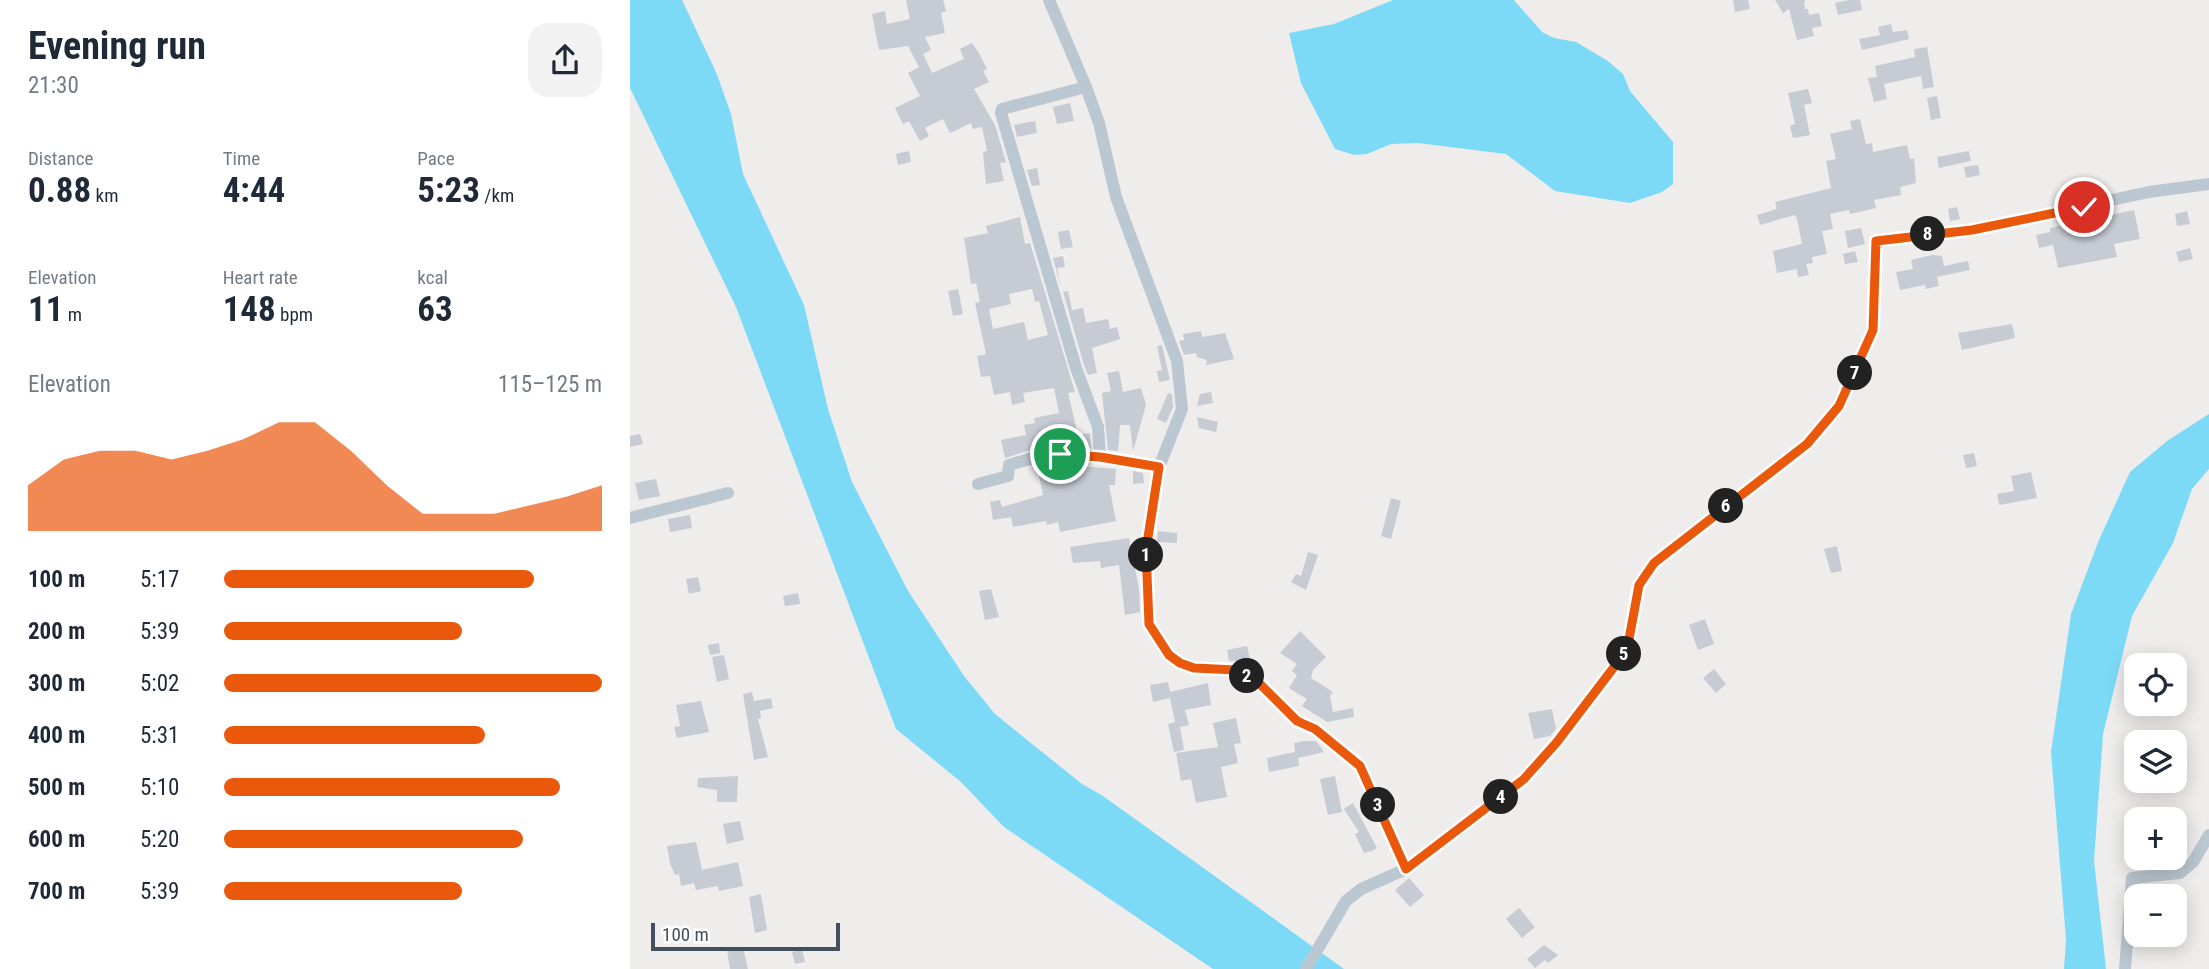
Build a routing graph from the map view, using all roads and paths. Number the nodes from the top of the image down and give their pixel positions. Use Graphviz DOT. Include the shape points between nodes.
graph roads {
  1 [pos="1049,0"];
  2 [pos="1086,88"];
  3 [pos="2209,184"];
  4 [pos="1100,457"];
  5 [pos="1159,467"];
  6 [pos="978,484"];
  7 [pos="728,493"];
  8 [pos="630,518"];
  9 [pos="2209,835"];
  10 [pos="1406,869"];
  11 [pos="1306,969"];
  12 [pos="2125,969"];
  1 -- 2 [label="street"];
  2 -- 4 [label="street" via="1000,113 1098,427"];
  2 -- 5 [label="street" via="1116,197 1177,361 1182,409"];
  3 -- 10 [label="street" via="2149,192 1972,230 1876,241 1873,330 1839,406 1807,444 1654,563 1639,585 1627,650 1557,742 1524,779"];
  4 -- 5 [label="street"];
  4 -- 6 [label="street" via="1040,455 1009,465 1008,476"];
  5 -- 10 [label="street" via="1146,550 1149,624 1169,655 1180,663 1236,670 1259,683 1297,721 1315,729 1360,766"];
  7 -- 8 [label="street"];
  9 -- 12 [label="street" via="2193,862 2180,873 2132,878"];
  10 -- 11 [label="street" via="1361,889 1346,901"];
}
